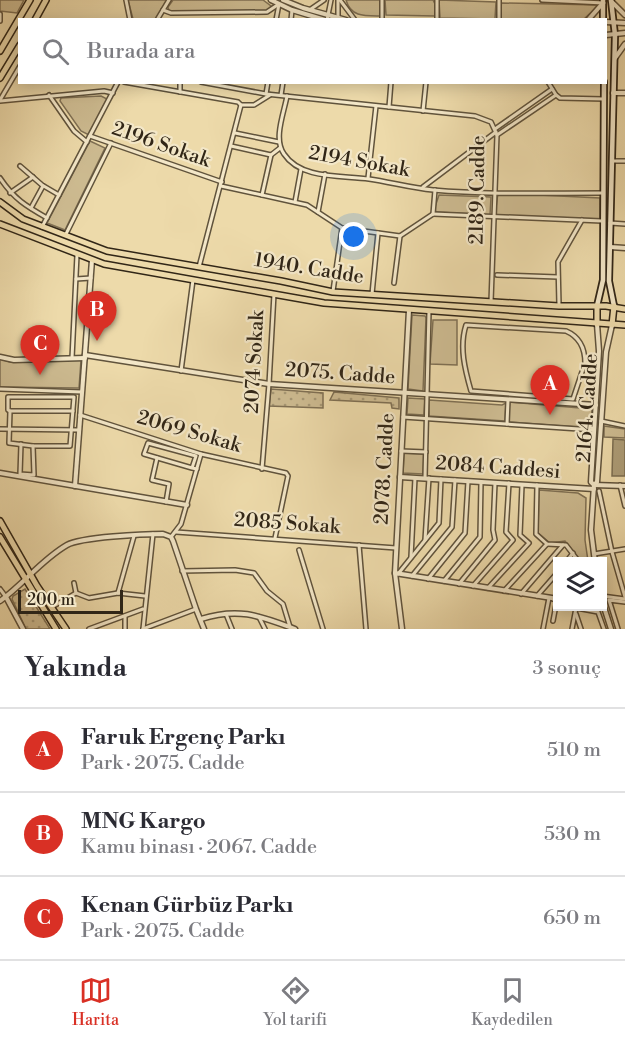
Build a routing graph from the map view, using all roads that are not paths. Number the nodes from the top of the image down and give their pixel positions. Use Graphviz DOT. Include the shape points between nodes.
graph roads {
  1 [pos="30,0"];
  2 [pos="46,0"];
  3 [pos="126,0"];
  4 [pos="169,0"];
  5 [pos="271,0"];
  6 [pos="324,0"];
  7 [pos="331,0"];
  8 [pos="339,0"];
  9 [pos="382,0"];
  10 [pos="437,0"];
  11 [pos="499,0"];
  12 [pos="542,0"];
  13 [pos="611,0"];
  14 [pos="604,1"];
  15 [pos="281,2"];
  16 [pos="163,10"];
  17 [pos="292,10"];
  18 [pos="309,10"];
  19 [pos="0,15"];
  20 [pos="625,15"];
  21 [pos="19,18"];
  22 [pos="36,18"];
  23 [pos="130,18"];
  24 [pos="158,18"];
  25 [pos="277,18"];
  26 [pos="291,18"];
  27 [pos="326,18"];
  28 [pos="338,18"];
  29 [pos="354,18"];
  30 [pos="382,18"];
  31 [pos="436,18"];
  32 [pos="499,18"];
  33 [pos="590,18"];
  34 [pos="604,18"];
  35 [pos="18,20"];
  36 [pos="0,21"];
  37 [pos="607,21"];
  38 [pos="615,22"];
  39 [pos="625,23"];
  40 [pos="625,33"];
  41 [pos="607,35"];
  42 [pos="615,35"];
  43 [pos="625,44"];
  44 [pos="18,48"];
  45 [pos="0,51"];
  46 [pos="613,61"];
  47 [pos="18,69"];
  48 [pos="0,78"];
  49 [pos="117,84"];
  50 [pos="135,84"];
  51 [pos="180,84"];
  52 [pos="212,84"];
  53 [pos="268,84"];
  54 [pos="283,84"];
  55 [pos="391,84"];
  56 [pos="426,84"];
  57 [pos="549,84"];
  58 [pos="604,84"];
  59 [pos="552,89"];
  60 [pos="180,92"];
  61 [pos="113,93"];
  62 [pos="612,93"];
  63 [pos="625,93"];
  64 [pos="268,94"];
  65 [pos="281,95"];
  66 [pos="556,95"];
  67 [pos="49,96"];
  68 [pos="287,96"];
  69 [pos="604,99"];
  70 [pos="0,100"];
  71 [pos="241,105"];
  72 [pos="375,106"];
  73 [pos="389,107"];
  74 [pos="423,111"];
  75 [pos="496,132"];
  76 [pos="235,133"];
  77 [pos="90,136"];
  78 [pos="87,142"];
  79 [pos="279,142"];
  80 [pos="111,143"];
  81 [pos="231,146"];
  82 [pos="280,148"];
  83 [pos="271,155"];
  84 [pos="612,161"];
  85 [pos="625,161"];
  86 [pos="20,166"];
  87 [pos="301,169"];
  88 [pos="325,174"];
  89 [pos="33,177"];
  90 [pos="0,178"];
  91 [pos="368,178"];
  92 [pos="221,184"];
  93 [pos="43,186"];
  94 [pos="422,188"];
  95 [pos="435,190"];
  96 [pos="495,192"];
  97 [pos="10,193"];
  98 [pos="604,193"];
  99 [pos="59,195"];
  100 [pos="262,195"];
  101 [pos="295,202"];
  102 [pos="2,204"];
  103 [pos="31,209"];
  104 [pos="318,212"];
  105 [pos="433,214"];
  106 [pos="47,218"];
  107 [pos="493,218"];
  108 [pos="582,220"];
  109 [pos="604,221"];
  110 [pos="0,224"];
  111 [pos="610,224"];
  112 [pos="625,224"];
  113 [pos="42,227"];
  114 [pos="342,228"];
  115 [pos="378,233"];
  116 [pos="65,236"];
  117 [pos="400,236"];
  118 [pos="610,247"];
  119 [pos="625,248"];
  120 [pos="77,254"];
  121 [pos="92,260"];
  122 [pos="199,267"];
  123 [pos="497,275"];
  124 [pos="558,277"];
  125 [pos="91,278"];
  126 [pos="76,279"];
  127 [pos="193,279"];
  128 [pos="394,284"];
  129 [pos="333,292"];
  130 [pos="274,293"];
  131 [pos="372,294"];
  132 [pos="491,302"];
  133 [pos="559,306"];
  134 [pos="597,306"];
  135 [pos="614,306"];
  136 [pos="625,309"];
  137 [pos="409,310"];
  138 [pos="429,311"];
  139 [pos="597,324"];
  140 [pos="612,325"];
  141 [pos="625,326"];
  142 [pos="0,357"];
  143 [pos="85,357"];
  144 [pos="72,358"];
  145 [pos="584,364"];
  146 [pos="598,365"];
  147 [pos="181,371"];
  148 [pos="269,384"];
  149 [pos="0,389"];
  150 [pos="82,392"];
  151 [pos="404,393"];
  152 [pos="427,395"];
  153 [pos="508,400"];
  154 [pos="596,405"];
  155 [pos="10,411"];
  156 [pos="73,411"];
  157 [pos="80,415"];
  158 [pos="403,417"];
  159 [pos="426,417"];
  160 [pos="601,422"];
  161 [pos="507,423"];
  162 [pos="625,426"];
  163 [pos="0,429"];
  164 [pos="9,429"];
  165 [pos="72,430"];
  166 [pos="79,430"];
  167 [pos="594,430"];
  168 [pos="21,444"];
  169 [pos="33,446"];
  170 [pos="401,451"];
  171 [pos="426,452"];
  172 [pos="201,454"];
  173 [pos="157,458"];
  174 [pos="195,469"];
  175 [pos="262,469"];
  176 [pos="0,473"];
  177 [pos="400,477"];
  178 [pos="415,478"];
  179 [pos="427,478"];
  180 [pos="441,479"];
  181 [pos="455,480"];
  182 [pos="468,481"];
  183 [pos="482,482"];
  184 [pos="495,483"];
  185 [pos="508,483"];
  186 [pos="522,484"];
  187 [pos="537,485"];
  188 [pos="623,485"];
  189 [pos="75,486"];
  190 [pos="594,487"];
  191 [pos="599,491"];
  192 [pos="166,502"];
  193 [pos="187,506"];
  194 [pos="625,506"];
  195 [pos="0,521"];
  196 [pos="176,532"];
  197 [pos="153,534"];
  198 [pos="134,536"];
  199 [pos="0,537"];
  200 [pos="171,537"];
  201 [pos="275,538"];
  202 [pos="425,541"];
  203 [pos="547,544"];
  204 [pos="564,544"];
  205 [pos="359,545"];
  206 [pos="396,548"];
  207 [pos="625,549"];
  208 [pos="299,550"];
  209 [pos="612,552"];
  210 [pos="573,553"];
  211 [pos="594,554"];
  212 [pos="411,557"];
  213 [pos="570,557"];
  214 [pos="576,557"];
  215 [pos="594,557"];
  216 [pos="182,571"];
  217 [pos="30,573"];
  218 [pos="396,574"];
  219 [pos="412,576"];
  220 [pos="553,578"];
  221 [pos="24,579"];
  222 [pos="428,579"];
  223 [pos="444,581"];
  224 [pos="74,583"];
  225 [pos="459,584"];
  226 [pos="473,586"];
  227 [pos="488,588"];
  228 [pos="0,589"];
  229 [pos="504,591"];
  230 [pos="76,593"];
  231 [pos="118,593"];
  232 [pos="521,594"];
  233 [pos="145,596"];
  234 [pos="537,596"];
  235 [pos="6,597"];
  236 [pos="607,597"];
  237 [pos="553,599"];
  238 [pos="625,599"];
  239 [pos="0,601"];
  240 [pos="52,608"];
  241 [pos="143,609"];
  242 [pos="196,609"];
  243 [pos="555,611"];
  244 [pos="592,611"];
  245 [pos="604,611"];
  246 [pos="575,613"];
  247 [pos="225,614"];
  248 [pos="125,616"];
  249 [pos="258,616"];
  250 [pos="200,619"];
  251 [pos="553,621"];
  252 [pos="290,627"];
  253 [pos="152,628"];
  254 [pos="203,628"];
  255 [pos="23,629"];
  256 [pos="56,629"];
  257 [pos="66,629"];
  258 [pos="89,629"];
  259 [pos="125,629"];
  260 [pos="143,629"];
  261 [pos="232,629"];
  262 [pos="265,629"];
  263 [pos="295,629"];
  264 [pos="323,629"];
  265 [pos="366,629"];
  266 [pos="402,629"];
  267 [pos="543,629"];
  268 [pos="572,629"];
  269 [pos="581,629"];
  270 [pos="604,629"];
  271 [pos="611,629"];
  272 [pos="618,629"];
  1 -- 21 [label="main road"];
  2 -- 22 [label="main road"];
  3 -- 23 [label="street"];
  4 -- 16 [label="street"];
  5 -- 15 [label="street"];
  6 -- 18 [label="street"];
  7 -- 27 [label="street"];
  8 -- 28 [label="street"];
  8 -- 29 [label="street"];
  9 -- 30 [label="street"];
  10 -- 31 [label="street"];
  11 -- 32 [label="street"];
  12 -- 14 [label="street"];
  13 -- 20 [label="street"];
  13 -- 38 [label="main road, 2164. Cadde"];
  14 -- 33 [label="street"];
  14 -- 34 [label="main road"];
  15 -- 16 [label="street" via="267,12"];
  15 -- 17 [label="street"];
  15 -- 18 [label="street"];
  15 -- 25 [label="street"];
  16 -- 24 [label="street"];
  17 -- 26 [label="street"];
  17 -- 27 [label="street"];
  18 -- 27 [label="street"];
  19 -- 36 [label="street"];
  35 -- 45 [label="main road"];
  37 -- 38 [label="street"];
  38 -- 39 [label="street"];
  38 -- 42 [label="main road, 2164. Cadde"];
  40 -- 42 [label="street"];
  41 -- 42 [label="street"];
  42 -- 46 [label="main road, 2164. Cadde"];
  43 -- 46 [label="street"];
  44 -- 48 [label="main road"];
  46 -- 62 [label="main road, 2164. Cadde"];
  47 -- 70 [label="street"];
  49 -- 61 [label="street"];
  50 -- 60 [label="street"];
  51 -- 60 [label="street"];
  52 -- 64 [label="street, 2189. Cadde"];
  53 -- 64 [label="street"];
  54 -- 65 [label="street"];
  55 -- 73 [label="street"];
  56 -- 74 [label="street"];
  57 -- 59 [label="street"];
  58 -- 69 [label="main road, 2164. Cadde"];
  59 -- 66 [label="street"];
  59 -- 75 [label="street"];
  60 -- 71 [label="street"];
  61 -- 67 [label="street"];
  61 -- 77 [label="street"];
  62 -- 63 [label="street"];
  62 -- 84 [label="main road, 2164. Cadde"];
  64 -- 65 [label="street, 2189. Cadde"];
  64 -- 71 [label="street" via="254,105"];
  65 -- 68 [label="street, 2189. Cadde"];
  66 -- 69 [label="street"];
  66 -- 75 [label="street"];
  67 -- 70 [label="street"];
  67 -- 78 [label="street, 2196 Sokak" via="74,131"];
  68 -- 72 [label="street, 2189. Cadde"];
  68 -- 79 [label="street, 2194 Sokak"];
  69 -- 98 [label="main road, 2164. Cadde"];
  71 -- 76 [label="street"];
  72 -- 73 [label="street, 2189. Cadde"];
  72 -- 91 [label="street"];
  73 -- 74 [label="street, 2189. Cadde"];
  74 -- 75 [label="street, 2189. Cadde" via="478,117 491,123"];
  75 -- 94 [label="street"];
  75 -- 96 [label="street, 2189. Cadde"];
  76 -- 79 [label="street"];
  76 -- 81 [label="street"];
  77 -- 78 [label="street"];
  77 -- 80 [label="street, 2196 Sokak"];
  78 -- 99 [label="street"];
  79 -- 82 [label="street, 2194 Sokak"];
  80 -- 92 [label="street, 2196 Sokak"];
  80 -- 116 [label="street"];
  81 -- 83 [label="street"];
  81 -- 92 [label="street"];
  82 -- 83 [label="street"];
  82 -- 87 [label="street, 2194 Sokak"];
  83 -- 100 [label="street"];
  84 -- 85 [label="street"];
  84 -- 111 [label="main road, 2164. Cadde"];
  86 -- 89 [label="street"];
  87 -- 88 [label="street, 2194 Sokak"];
  87 -- 101 [label="street"];
  88 -- 91 [label="street, 2194 Sokak"];
  88 -- 104 [label="street"];
  89 -- 93 [label="street"];
  89 -- 97 [label="street"];
  90 -- 97 [label="street"];
  91 -- 94 [label="street, 2194 Sokak"];
  92 -- 100 [label="street, 2196 Sokak"];
  92 -- 122 [label="street"];
  93 -- 99 [label="street"];
  93 -- 103 [label="street"];
  94 -- 95 [label="street, 2194 Sokak"];
  95 -- 96 [label="street, 2194 Sokak"];
  95 -- 105 [label="street"];
  96 -- 98 [label="street, 2194 Sokak"];
  96 -- 107 [label="street, 2189. Cadde"];
  97 -- 103 [label="street"];
  98 -- 109 [label="main road, 2164. Cadde"];
  99 -- 106 [label="street"];
  100 -- 101 [label="street, 2196 Sokak"];
  101 -- 104 [label="street, 2196 Sokak"];
  102 -- 113 [label="main road, 1940. Cadde"];
  103 -- 106 [label="street"];
  104 -- 114 [label="street, 2196 Sokak"];
  105 -- 107 [label="street"];
  105 -- 117 [label="street"];
  106 -- 113 [label="street"];
  107 -- 108 [label="street"];
  107 -- 132 [label="street, 2189. Cadde"];
  108 -- 109 [label="street"];
  108 -- 124 [label="street" via="558,262"];
  109 -- 134 [label="main road, 2164. Cadde" via="603,280"];
  110 -- 120 [label="main road, 1940. Cadde"];
  111 -- 112 [label="street"];
  111 -- 118 [label="main road, 2164. Cadde"];
  113 -- 116 [label="main road, 1940. Cadde"];
  114 -- 115 [label="street, 2196 Sokak"];
  114 -- 129 [label="street"];
  115 -- 117 [label="street, 2196 Sokak"];
  115 -- 131 [label="street"];
  116 -- 122 [label="main road, 1940. Cadde" via="107,251"];
  117 -- 128 [label="street"];
  118 -- 119 [label="street"];
  118 -- 135 [label="main road, 2164. Cadde" via="609,281"];
  120 -- 121 [label="main road, 1940. Cadde"];
  120 -- 126 [label="street"];
  121 -- 125 [label="street"];
  121 -- 127 [label="main road, 1940. Cadde"];
  122 -- 129 [label="main road, 1940. Cadde"];
  123 -- 124 [label="street"];
  124 -- 133 [label="street"];
  125 -- 126 [label="street"];
  125 -- 143 [label="street"];
  126 -- 144 [label="street"];
  127 -- 130 [label="main road, 1940. Cadde"];
  127 -- 147 [label="street"];
  129 -- 131 [label="main road, 1940. Cadde"];
  130 -- 137 [label="main road, 1940. Cadde" via="335,305"];
  130 -- 148 [label="street, 2074 Sokak"];
  131 -- 132 [label="main road, 1940. Cadde"];
  132 -- 133 [label="main road, 1940. Cadde"];
  133 -- 134 [label="main road, 1940. Cadde"];
  134 -- 135 [label="main road, 1940. Cadde"];
  134 -- 139 [label="main road, 2164. Cadde"];
  135 -- 136 [label="main road, 1940. Cadde"];
  135 -- 140 [label="main road, 2164. Cadde"];
  137 -- 138 [label="main road, 1940. Cadde"];
  137 -- 151 [label="street, 2078. Cadde"];
  138 -- 139 [label="main road, 1940. Cadde"];
  138 -- 152 [label="street"];
  139 -- 140 [label="main road, 1940. Cadde"];
  139 -- 146 [label="street, 2164. Cadde"];
  140 -- 141 [label="main road, 1940. Cadde"];
  140 -- 160 [label="street, 2164. Cadde"];
  142 -- 144 [label="street, 2075. Cadde"];
  143 -- 144 [label="street, 2075. Cadde"];
  143 -- 147 [label="street, 2075. Cadde"];
  143 -- 150 [label="street"];
  145 -- 145 [label="street" via="585,350 566,331 466,325 463,335 464,365 471,391 573,399"];
  145 -- 146 [label="street"];
  146 -- 154 [label="street, 2164. Cadde"];
  147 -- 148 [label="street, 2075. Cadde"];
  148 -- 151 [label="street, 2075. Cadde"];
  148 -- 175 [label="street, 2074 Sokak"];
  149 -- 150 [label="street"];
  150 -- 157 [label="street"];
  151 -- 152 [label="street, 2075. Cadde"];
  151 -- 158 [label="street, 2078. Cadde"];
  152 -- 153 [label="street, 2075. Cadde"];
  152 -- 159 [label="street"];
  153 -- 154 [label="street, 2075. Cadde"];
  153 -- 161 [label="street"];
  154 -- 167 [label="street, 2164. Cadde"];
  155 -- 156 [label="street"];
  155 -- 156 [label="street" via="8,397 74,397"];
  155 -- 164 [label="street"];
  156 -- 165 [label="street"];
  157 -- 166 [label="street"];
  157 -- 172 [label="street, 2069 Sokak"];
  158 -- 159 [label="street"];
  158 -- 170 [label="street, 2078. Cadde"];
  159 -- 161 [label="street"];
  159 -- 171 [label="street"];
  160 -- 162 [label="street"];
  160 -- 190 [label="street, 2164. Cadde"];
  161 -- 167 [label="street"];
  163 -- 164 [label="street"];
  164 -- 165 [label="street"];
  164 -- 168 [label="street" via="9,443"];
  165 -- 166 [label="street"];
  165 -- 169 [label="street" via="70,446"];
  166 -- 189 [label="street"];
  167 -- 190 [label="street, 2164. Cadde"];
  168 -- 169 [label="street"];
  168 -- 169 [label="street" via="20,474 34,475"];
  170 -- 171 [label="street"];
  170 -- 177 [label="street, 2078. Cadde"];
  171 -- 179 [label="street"];
  172 -- 174 [label="street"];
  172 -- 175 [label="street, 2069 Sokak"];
  173 -- 174 [label="street"];
  173 -- 174 [label="street" via="144,454 148,443 196,456"];
  173 -- 192 [label="street" via="152,480 169,484"];
  174 -- 193 [label="street"];
  175 -- 201 [label="street, 2069 Sokak" via="288,476"];
  176 -- 189 [label="street"];
  177 -- 178 [label="street, 2084 Caddesi"];
  177 -- 206 [label="street, 2078. Cadde"];
  178 -- 179 [label="street, 2084 Caddesi"];
  178 -- 212 [label="street"];
  179 -- 180 [label="street, 2084 Caddesi"];
  179 -- 202 [label="street"];
  180 -- 181 [label="street, 2084 Caddesi"];
  180 -- 202 [label="street" via="440,520"];
  181 -- 182 [label="street, 2084 Caddesi"];
  181 -- 219 [label="street" via="452,526"];
  182 -- 183 [label="street, 2084 Caddesi"];
  182 -- 222 [label="street" via="465,534"];
  183 -- 184 [label="street, 2084 Caddesi"];
  183 -- 223 [label="street" via="480,537"];
  184 -- 185 [label="street, 2084 Caddesi"];
  184 -- 225 [label="street" via="494,541"];
  185 -- 186 [label="street, 2084 Caddesi"];
  185 -- 226 [label="street" via="506,533 513,540"];
  186 -- 187 [label="street, 2084 Caddesi"];
  186 -- 227 [label="street" via="520,535 529,543"];
  187 -- 190 [label="street, 2084 Caddesi"];
  187 -- 203 [label="street" via="535,532"];
  188 -- 190 [label="street, 2084 Caddesi"];
  188 -- 194 [label="street"];
  189 -- 192 [label="street"];
  190 -- 211 [label="street"];
  191 -- 209 [label="street"];
  192 -- 193 [label="street"];
  193 -- 196 [label="street"];
  195 -- 217 [label="main road"];
  196 -- 200 [label="street"];
  196 -- 201 [label="street, 2085 Sokak"];
  197 -- 198 [label="street"];
  197 -- 200 [label="street"];
  197 -- 233 [label="street"];
  198 -- 217 [label="street" via="68,544"];
  198 -- 231 [label="street"];
  199 -- 221 [label="main road"];
  200 -- 216 [label="street"];
  201 -- 205 [label="street, 2085 Sokak"];
  202 -- 212 [label="street"];
  203 -- 204 [label="street"];
  203 -- 229 [label="street"];
  204 -- 210 [label="street"];
  204 -- 232 [label="street"];
  205 -- 206 [label="street, 2085 Sokak"];
  205 -- 265 [label="street"];
  206 -- 218 [label="street, 2078. Cadde"];
  207 -- 209 [label="street"];
  208 -- 264 [label="street"];
  209 -- 211 [label="street"];
  209 -- 238 [label="street"];
  210 -- 213 [label="street"];
  210 -- 214 [label="street"];
  211 -- 215 [label="street"];
  212 -- 218 [label="street"];
  216 -- 242 [label="street"];
  216 -- 252 [label="street" via="254,573 283,604"];
  217 -- 221 [label="street"];
  217 -- 240 [label="main road"];
  218 -- 219 [label="street"];
  218 -- 266 [label="street, 2078. Cadde"];
  219 -- 222 [label="street"];
  220 -- 234 [label="street"];
  221 -- 235 [label="street"];
  221 -- 256 [label="main road"];
  222 -- 223 [label="street"];
  223 -- 225 [label="street"];
  224 -- 230 [label="street"];
  225 -- 226 [label="street"];
  226 -- 227 [label="street"];
  227 -- 229 [label="street"];
  228 -- 235 [label="street"];
  229 -- 232 [label="street"];
  230 -- 231 [label="street" via="89,598"];
  230 -- 240 [label="street"];
  231 -- 233 [label="street"];
  232 -- 234 [label="street"];
  233 -- 241 [label="street"];
  234 -- 237 [label="street"];
  235 -- 239 [label="street"];
  235 -- 255 [label="street"];
  236 -- 238 [label="street"];
  237 -- 267 [label="street"];
  238 -- 272 [label="street" via="609,600"];
  240 -- 257 [label="main road"];
  241 -- 248 [label="street"];
  241 -- 260 [label="street"];
  242 -- 250 [label="street"];
  242 -- 253 [label="street"];
  243 -- 251 [label="street"];
  244 -- 270 [label="street" via="598,612"];
  245 -- 271 [label="street"];
  246 -- 268 [label="street"];
  246 -- 269 [label="street"];
  247 -- 249 [label="street"];
  247 -- 250 [label="street"];
  247 -- 261 [label="street"];
  248 -- 258 [label="street"];
  248 -- 259 [label="street"];
  249 -- 252 [label="street"];
  249 -- 262 [label="street"];
  250 -- 254 [label="street"];
  252 -- 263 [label="street"];
  253 -- 260 [label="street"];
}
